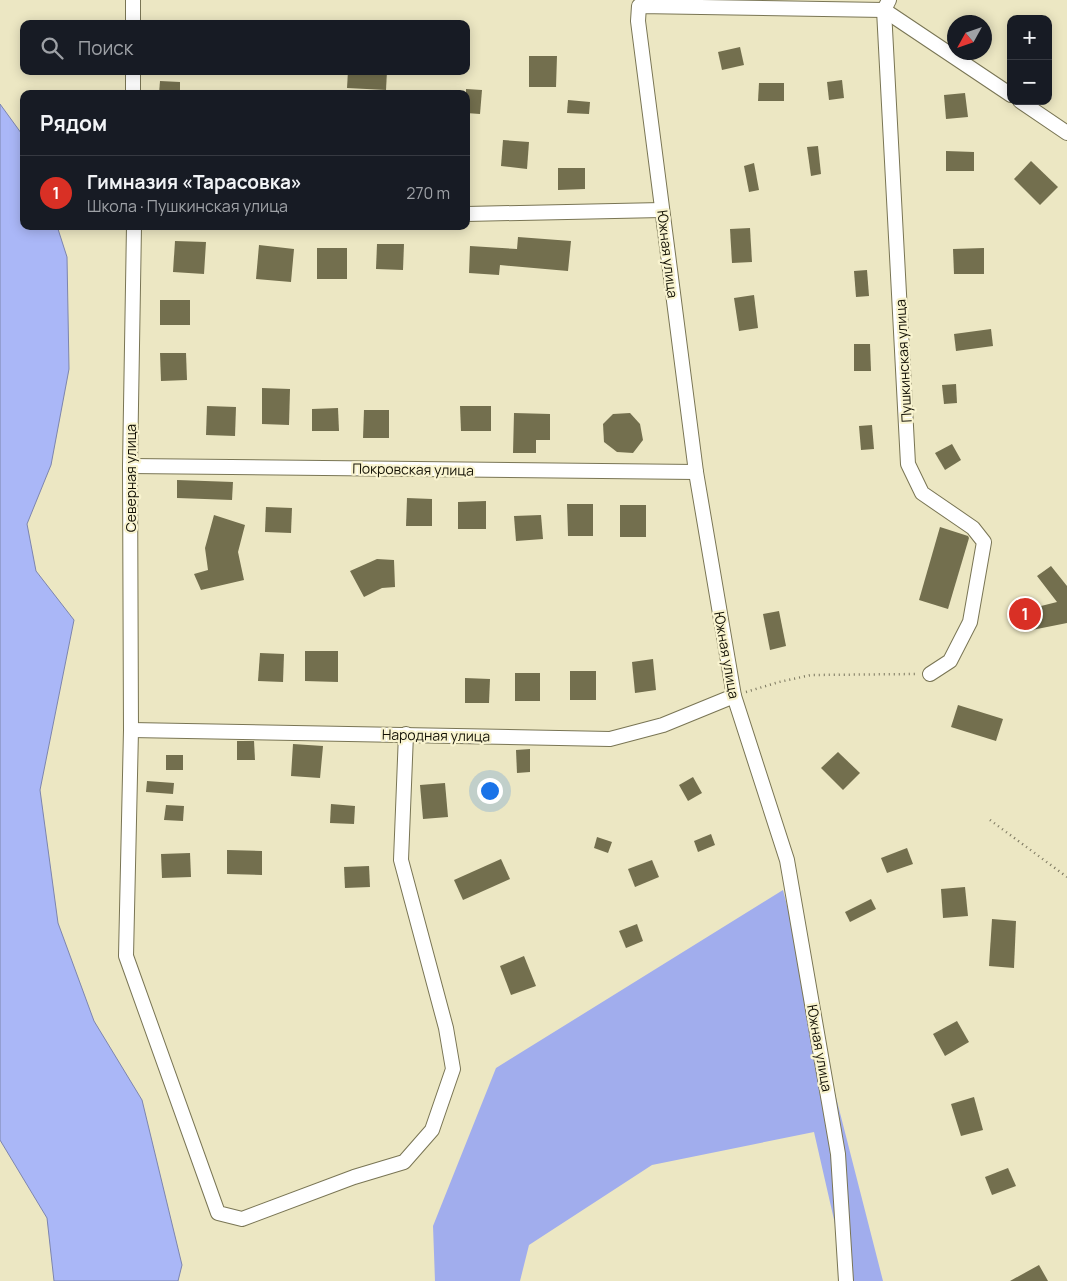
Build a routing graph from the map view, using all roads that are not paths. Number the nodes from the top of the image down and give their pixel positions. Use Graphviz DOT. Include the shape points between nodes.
graph roads {
  1 [pos="133,0"];
  2 [pos="886,5"];
  3 [pos="133,20"];
  4 [pos="133,75"];
  5 [pos="133,90"];
  6 [pos="1007,92"];
  7 [pos="1026,105"];
  8 [pos="1067,132"];
  9 [pos="662,210"];
  10 [pos="470,214"];
  11 [pos="134,230"];
  12 [pos="130,466"];
  13 [pos="696,472"];
  14 [pos="930,674"];
  15 [pos="734,696"];
  16 [pos="130,730"];
  17 [pos="406,734"];
  18 [pos="846,1281"];
  1 -- 3 [label="street"];
  2 -- 6 [label="street"];
  2 -- 9 [label="street, Южная улица" via="639,6 638,21"];
  2 -- 14 [label="street, Пушкинская улица" via="908,464 922,493 973,528 984,542 970,622 950,661"];
  4 -- 5 [label="street"];
  7 -- 8 [label="street"];
  9 -- 10 [label="street"];
  9 -- 13 [label="street, Южная улица"];
  11 -- 12 [label="street, Северная улица"];
  12 -- 13 [label="street, Покровская улица"];
  12 -- 16 [label="street, Северная улица"];
  13 -- 15 [label="street, Южная улица"];
  15 -- 17 [label="street, Народная улица" via="663,725 610,739"];
  15 -- 18 [label="street, Южная улица" via="788,860 838,1154"];
  16 -- 17 [label="street, Народная улица"];
  16 -- 17 [label="street, Северная улица" via="126,956 218,1213 242,1219 354,1176 404,1162 432,1130 452,1069 446,1028 401,860"];
}
